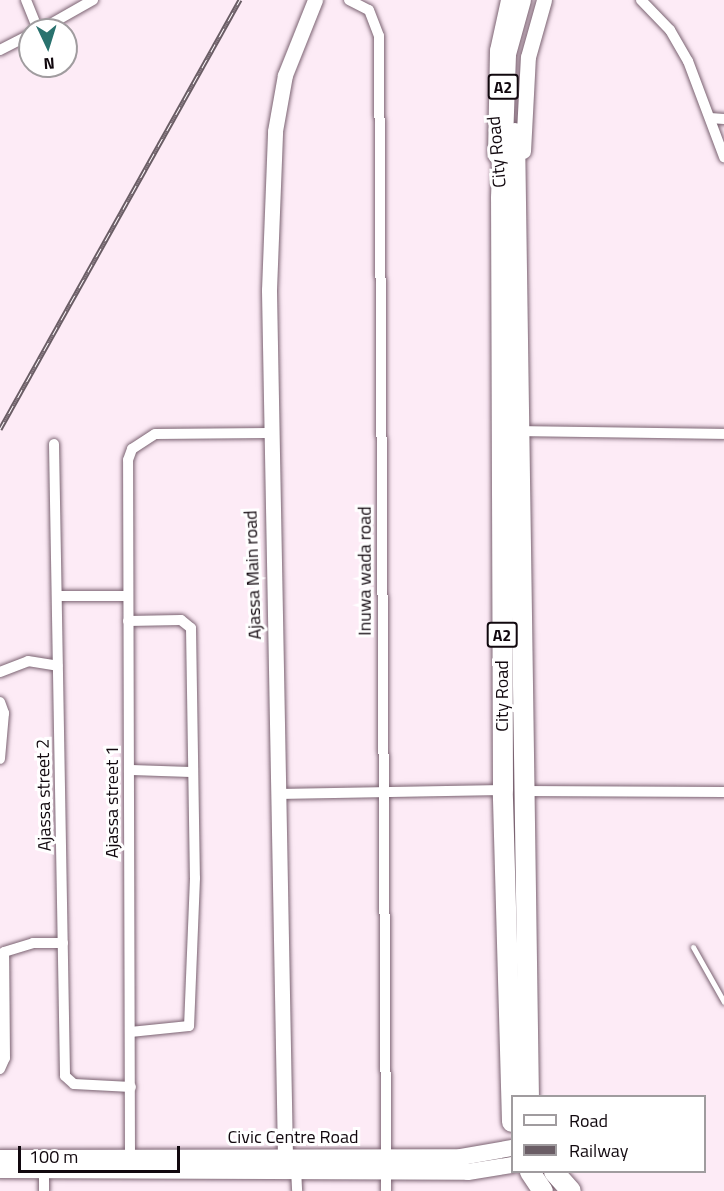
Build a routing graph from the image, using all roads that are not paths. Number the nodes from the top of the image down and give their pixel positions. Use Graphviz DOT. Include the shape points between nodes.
graph roads {
  1 [pos="26,0"];
  2 [pos="93,0"];
  3 [pos="315,0"];
  4 [pos="349,0"];
  5 [pos="508,0"];
  6 [pos="521,0"];
  7 [pos="533,0"];
  8 [pos="544,0"];
  9 [pos="641,0"];
  10 [pos="34,18"];
  11 [pos="61,18"];
  12 [pos="517,28"];
  13 [pos="18,41"];
  14 [pos="0,50"];
  15 [pos="710,118"];
  16 [pos="724,119"];
  17 [pos="724,157"];
  18 [pos="510,194"];
  19 [pos="519,431"];
  20 [pos="268,433"];
  21 [pos="724,434"];
  22 [pos="54,444"];
  23 [pos="57,596"];
  24 [pos="128,596"];
  25 [pos="128,621"];
  26 [pos="58,666"];
  27 [pos="0,672"];
  28 [pos="0,702"];
  29 [pos="0,759"];
  30 [pos="129,770"];
  31 [pos="193,772"];
  32 [pos="512,790"];
  33 [pos="382,791"];
  34 [pos="724,792"];
  35 [pos="278,794"];
  36 [pos="63,943"];
  37 [pos="693,947"];
  38 [pos="1,951"];
  39 [pos="724,1002"];
  40 [pos="130,1032"];
  41 [pos="0,1069"];
  42 [pos="131,1087"];
  43 [pos="513,1095"];
  44 [pos="529,1095"];
  45 [pos="511,1148"];
  46 [pos="130,1156"];
  47 [pos="285,1156"];
  48 [pos="0,1158"];
  49 [pos="386,1165"];
  50 [pos="511,1165"];
  51 [pos="44,1169"];
  52 [pos="296,1169"];
  53 [pos="0,1170"];
  54 [pos="531,1173"];
  55 [pos="555,1173"];
  56 [pos="44,1191"];
  57 [pos="297,1191"];
  58 [pos="386,1191"];
  59 [pos="543,1191"];
  60 [pos="572,1191"];
  1 -- 10 [label="street"];
  2 -- 11 [label="street"];
  3 -- 20 [label="street, Ajassa Main road" via="285,75 275,131"];
  4 -- 33 [label="street, Inuwa wada road" via="369,10 379,36"];
  5 -- 18 [label="street, City Road / A2" via="493,115"];
  6 -- 12 [label="highway, A2"];
  7 -- 12 [label="highway, A2"];
  8 -- 18 [label="street, City Road / A2" via="528,57"];
  9 -- 15 [label="street" via="676,40"];
  12 -- 18 [label="highway, City Road / A2" via="504,72"];
  13 -- 14 [label="street"];
  15 -- 16 [label="street"];
  15 -- 17 [label="street"];
  18 -- 19 [label="highway, City Road / A2"];
  18 -- 32 [label="highway, City Road / A2"];
  19 -- 21 [label="street"];
  19 -- 32 [label="highway, City Road / A2"];
  20 -- 24 [label="street, Ajassa street 1" via="155,434 132,449"];
  20 -- 35 [label="street, Ajassa Main road"];
  22 -- 23 [label="street, Ajassa street 2"];
  23 -- 24 [label="street"];
  23 -- 26 [label="street, Ajassa street 2"];
  24 -- 25 [label="street, Ajassa street 1"];
  25 -- 30 [label="street, Ajassa street 1"];
  25 -- 31 [label="street" via="190,624"];
  26 -- 27 [label="street" via="28,661"];
  26 -- 36 [label="street, Ajassa street 2"];
  28 -- 29 [label="street" via="4,713"];
  30 -- 31 [label="street"];
  30 -- 40 [label="street, Ajassa street 1"];
  31 -- 40 [label="street" via="194,969 189,1026"];
  32 -- 33 [label="street"];
  32 -- 34 [label="street"];
  32 -- 43 [label="highway, City Road / A2"];
  32 -- 44 [label="highway, City Road / A2"];
  33 -- 35 [label="street"];
  33 -- 49 [label="street, Inuwa wada road"];
  35 -- 47 [label="street, Ajassa Main road"];
  36 -- 38 [label="street"];
  36 -- 42 [label="street, Ajassa street 2" via="67,1082"];
  37 -- 39 [label="lane"];
  38 -- 41 [label="street" via="5,1058"];
  40 -- 42 [label="street, Ajassa street 1"];
  42 -- 46 [label="street, Ajassa street 1"];
  45 -- 49 [label="main road, Civic Centre Road" via="472,1157"];
  46 -- 47 [label="main road, Civic Centre Road"];
  46 -- 48 [label="main road, Civic Centre Road"];
  47 -- 49 [label="main road, Civic Centre Road"];
  49 -- 50 [label="main road, Civic Centre Road" via="468,1172"];
  49 -- 52 [label="main road, Civic Centre Road"];
  49 -- 58 [label="street, Inuwa wada road"];
  51 -- 52 [label="main road, Civic Centre Road"];
  51 -- 53 [label="main road, Civic Centre Road"];
  51 -- 56 [label="street"];
  52 -- 57 [label="street"];
  54 -- 59 [label="highway"];
  55 -- 60 [label="highway"];
}
